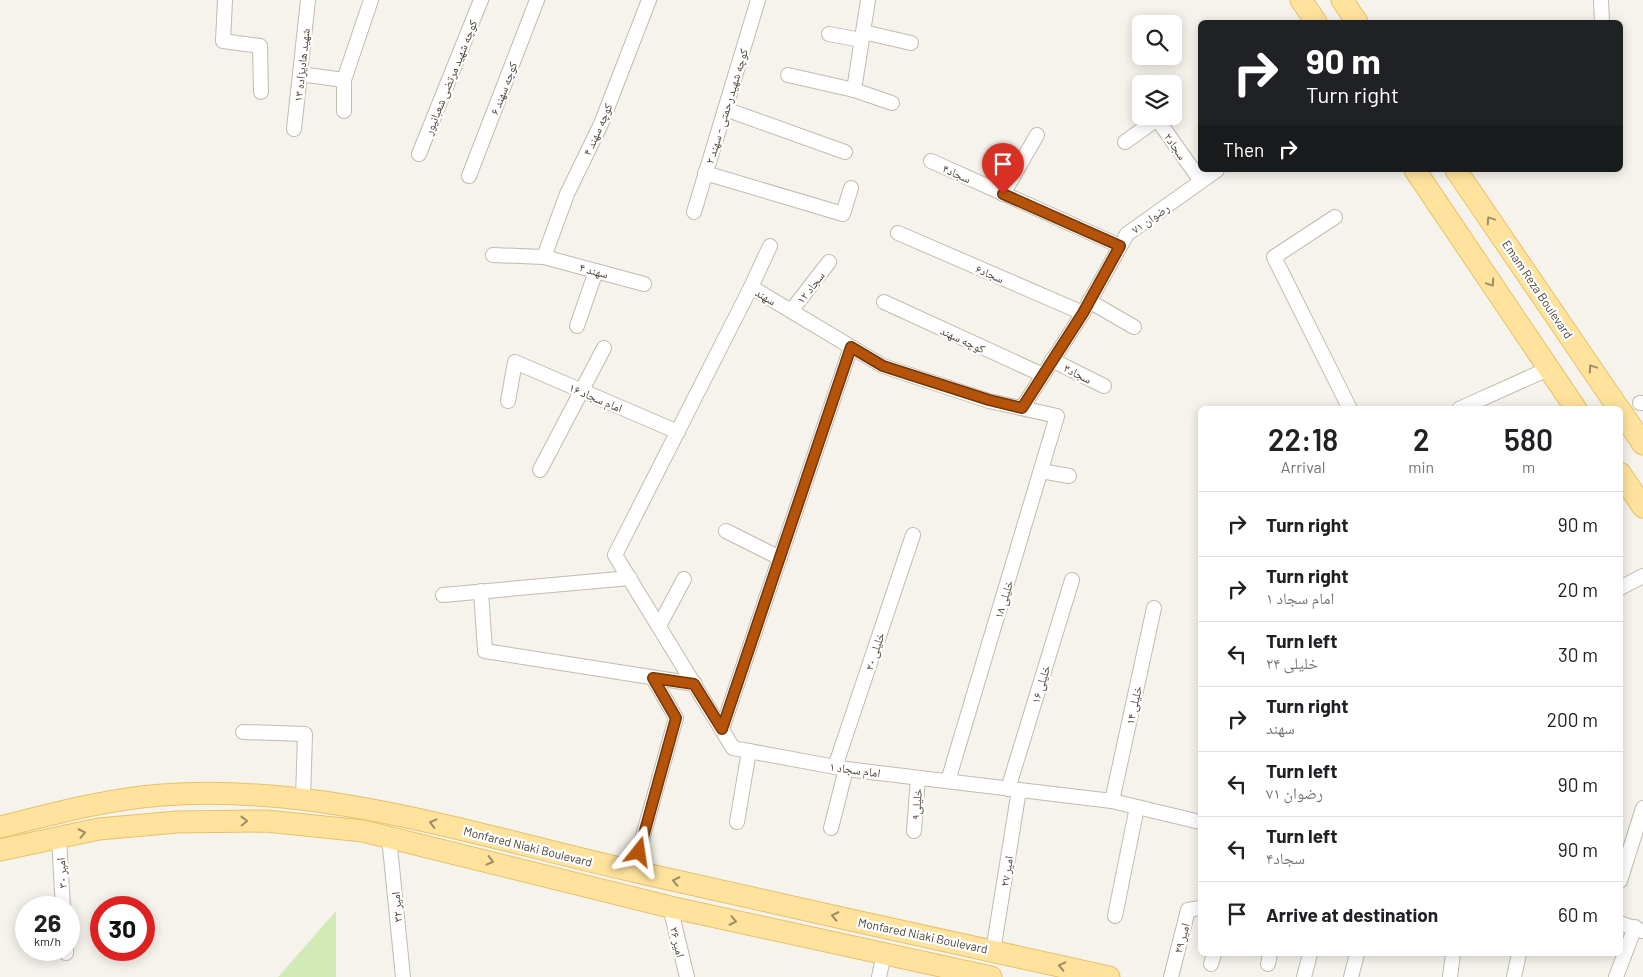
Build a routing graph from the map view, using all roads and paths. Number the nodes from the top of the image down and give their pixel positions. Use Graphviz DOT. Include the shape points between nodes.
graph roads {
  1 [pos="226,0"];
  2 [pos="308,0"];
  3 [pos="371,0"];
  4 [pos="480,0"];
  5 [pos="537,0"];
  6 [pos="648,0"];
  7 [pos="758,0"];
  8 [pos="868,0"];
  9 [pos="1301,0"];
  10 [pos="1342,0"];
  11 [pos="1601,0"];
  12 [pos="1315,20"];
  13 [pos="1356,20"];
  14 [pos="1602,20"];
  15 [pos="829,34"];
  16 [pos="862,36"];
  17 [pos="911,43"];
  18 [pos="300,74"];
  19 [pos="788,74"];
  20 [pos="344,80"];
  21 [pos="854,90"];
  22 [pos="261,92"];
  23 [pos="892,103"];
  24 [pos="725,109"];
  25 [pos="344,111"];
  26 [pos="294,129"];
  27 [pos="1037,135"];
  28 [pos="1125,142"];
  29 [pos="845,152"];
  30 [pos="420,154"];
  31 [pos="932,161"];
  32 [pos="1214,172"];
  33 [pos="1416,172"];
  34 [pos="1457,172"];
  35 [pos="705,173"];
  36 [pos="468,176"];
  37 [pos="1201,181"];
  38 [pos="850,188"];
  39 [pos="1003,194"];
  40 [pos="694,212"];
  41 [pos="1335,217"];
  42 [pos="898,233"];
  43 [pos="770,246"];
  44 [pos="1120,246"];
  45 [pos="493,255"];
  46 [pos="544,257"];
  47 [pos="829,262"];
  48 [pos="596,271"];
  49 [pos="644,284"];
  50 [pos="751,287"];
  51 [pos="884,302"];
  52 [pos="1086,307"];
  53 [pos="791,311"];
  54 [pos="577,326"];
  55 [pos="1134,327"];
  56 [pos="851,347"];
  57 [pos="604,348"];
  58 [pos="1052,360"];
  59 [pos="1548,369"];
  60 [pos="1043,375"];
  61 [pos="1104,386"];
  62 [pos="582,391"];
  63 [pos="508,400"];
  64 [pos="1348,406"];
  65 [pos="1466,406"];
  66 [pos="1574,406"];
  67 [pos="1617,406"];
  68 [pos="1022,408"];
  69 [pos="1623,414"];
  70 [pos="1057,416"];
  71 [pos="678,432"];
  72 [pos="1643,444"];
  73 [pos="540,470"];
  74 [pos="1041,471"];
  75 [pos="1069,476"];
  76 [pos="1623,477"];
  77 [pos="1643,507"];
  78 [pos="726,531"];
  79 [pos="913,535"];
  80 [pos="615,555"];
  81 [pos="780,558"];
  82 [pos="1643,576"];
  83 [pos="630,578"];
  84 [pos="684,579"];
  85 [pos="1072,580"];
  86 [pos="1623,586"];
  87 [pos="481,591"];
  88 [pos="443,595"];
  89 [pos="1154,608"];
  90 [pos="659,626"];
  91 [pos="653,678"];
  92 [pos="694,684"];
  93 [pos="722,729"];
  94 [pos="243,732"];
  95 [pos="749,751"];
  96 [pos="841,768"];
  97 [pos="918,778"];
  98 [pos="948,781"];
  99 [pos="1014,789"];
  100 [pos="303,799"];
  101 [pos="1112,801"];
  102 [pos="1137,807"];
  103 [pos="1643,808"];
  104 [pos="737,822"];
  105 [pos="1198,822"];
  106 [pos="0,827"];
  107 [pos="831,828"];
  108 [pos="914,831"];
  109 [pos="390,837"];
  110 [pos="59,838"];
  111 [pos="0,850"];
  112 [pos="1623,871"];
  113 [pos="634,872"];
  114 [pos="62,896"];
  115 [pos="626,896"];
  116 [pos="670,907"];
  117 [pos="1198,908"];
  118 [pos="1115,916"];
  119 [pos="1623,924"];
  120 [pos="1639,929"];
  121 [pos="993,951"];
  122 [pos="884,953"];
  123 [pos="1309,956"];
  124 [pos="1357,956"];
  125 [pos="1453,956"];
  126 [pos="1519,956"];
  127 [pos="403,977"];
  128 [pos="686,977"];
  129 [pos="879,977"];
  130 [pos="991,977"];
  131 [pos="1109,977"];
  132 [pos="1171,977"];
  133 [pos="1304,977"];
  134 [pos="1352,977"];
  135 [pos="1450,977"];
  136 [pos="1514,977"];
  137 [pos="1616,977"];
  1 -- 22 [label="street" via="223,41 260,46"];
  2 -- 18 [label="street, شهید هادیزاده ۱۳"];
  3 -- 20 [label="street"];
  4 -- 30 [label="street, کوچه شهید مرتضی شعبانپور"];
  5 -- 36 [label="street, کوچه سهند ۶"];
  6 -- 46 [label="street, کوچه سهند ۴" via="601,124 567,194"];
  7 -- 24 [label="street, کوچه شهید رحمتی - سهند ۲"];
  8 -- 16 [label="street"];
  9 -- 12 [label="main road"];
  10 -- 13 [label="main road"];
  11 -- 14 [label="street"];
  15 -- 16 [label="street"];
  16 -- 17 [label="street"];
  16 -- 21 [label="street"];
  18 -- 20 [label="street"];
  18 -- 26 [label="street, شهید هادیزاده ۱۳"];
  19 -- 21 [label="street"];
  20 -- 25 [label="street"];
  21 -- 23 [label="street"];
  24 -- 29 [label="street"];
  24 -- 35 [label="street, کوچه شهید رحمتی - سهند ۲"];
  27 -- 39 [label="street"];
  28 -- 37 [label="street, سجاد۲" via="1157,119"];
  31 -- 39 [label="street, سجاد۴"];
  32 -- 37 [label="street, رضوان ۷۱"];
  33 -- 59 [label="main road, one-way"];
  67 -- 34 [label="main road, Emam Reza Boulevard, one-way"];
  35 -- 38 [label="street" via="843,214"];
  35 -- 40 [label="street, کوچه شهید رحمتی - سهند ۲"];
  37 -- 44 [label="street, رضوان ۷۱" via="1126,234"];
  39 -- 44 [label="street, سجاد۴"];
  41 -- 64 [label="street" via="1274,257"];
  42 -- 52 [label="street, سجاد۶"];
  43 -- 50 [label="street"];
  44 -- 52 [label="street, رضوان ۷۱"];
  45 -- 46 [label="street, سهند ۴"];
  46 -- 48 [label="street, سهند ۴"];
  47 -- 53 [label="street, سجاد ۱۲"];
  48 -- 49 [label="street, سهند ۴"];
  48 -- 54 [label="street"];
  50 -- 53 [label="street, سهند"];
  50 -- 71 [label="street, سهند"];
  51 -- 60 [label="street, كوچه سهند"];
  52 -- 55 [label="street, سجاد۶"];
  52 -- 58 [label="street, رضوان ۷۱"];
  53 -- 56 [label="street, سهند"];
  56 -- 68 [label="street, سهند" via="883,366"];
  56 -- 81 [label="street"];
  57 -- 62 [label="street"];
  58 -- 60 [label="street, رضوان ۷۱"];
  58 -- 61 [label="street, سجاد۳"];
  59 -- 65 [label="street"];
  59 -- 66 [label="main road"];
  60 -- 68 [label="street, رضوان ۷۱"];
  62 -- 63 [label="street, امام سجاد ۱۶" via="515,362"];
  62 -- 71 [label="street, امام سجاد ۱۶"];
  62 -- 73 [label="street"];
  68 -- 70 [label="street, سهند"];
  69 -- 72 [label="main road, Emam Reza Boulevard"];
  70 -- 74 [label="street, خلیلی ۱۸"];
  71 -- 80 [label="street, سهند"];
  74 -- 75 [label="street"];
  74 -- 98 [label="street, خلیلی ۱۸"];
  76 -- 77 [label="main road"];
  78 -- 81 [label="street"];
  79 -- 96 [label="street, خلیلی ۲۰"];
  80 -- 83 [label="street, امام سجاد ۱"];
  81 -- 93 [label="street"];
  82 -- 86 [label="street"];
  83 -- 87 [label="street"];
  83 -- 90 [label="street, امام سجاد ۱"];
  84 -- 90 [label="street"];
  85 -- 99 [label="street, خلیلی ۱۶"];
  87 -- 88 [label="street"];
  87 -- 91 [label="street" via="485,651"];
  89 -- 101 [label="street, خلیلی ۱۴"];
  90 -- 92 [label="street, امام سجاد ۱"];
  91 -- 92 [label="street"];
  91 -- 113 [label="street" via="676,718"];
  92 -- 93 [label="street, امام سجاد ۱"];
  93 -- 95 [label="street, امام سجاد ۱" via="733,748"];
  94 -- 100 [label="street" via="305,734"];
  95 -- 96 [label="street, امام سجاد ۱"];
  95 -- 104 [label="street"];
  96 -- 97 [label="street, امام سجاد ۱"];
  96 -- 107 [label="street, خلیلی ۲۰"];
  97 -- 98 [label="street, امام سجاد ۱"];
  97 -- 108 [label="street, خلیلی۹"];
  98 -- 99 [label="street, امام سجاد ۱"];
  99 -- 101 [label="street, امام سجاد ۱"];
  99 -- 121 [label="street, امیر ۲۷"];
  100 -- 106 [label="main road, Monfared Niaki Boulevard" via="236,794 162,795 94,804"];
  113 -- 100 [label="main road, Monfared Niaki Boulevard, one-way" via="387,812"];
  101 -- 102 [label="street, امام سجاد ۱"];
  102 -- 105 [label="street, امام سجاد ۱"];
  102 -- 118 [label="street"];
  103 -- 112 [label="street"];
  110 -- 109 [label="main road, Monfared Niaki Boulevard, one-way" via="100,829 177,822 266,821"];
  109 -- 115 [label="main road, Monfared Niaki Boulevard, one-way"];
  109 -- 127 [label="street, امیر ۳۲"];
  110 -- 111 [label="main road, Monfared Niaki Boulevard"];
  110 -- 114 [label="street, امیر ۳۰"];
  113 -- 115 [label="main road"];
  121 -- 113 [label="main road, Monfared Niaki Boulevard, one-way"];
  115 -- 116 [label="main road, Monfared Niaki Boulevard"];
  116 -- 122 [label="main road, Monfared Niaki Boulevard, one-way"];
  116 -- 128 [label="street, امیر ۳۶"];
  117 -- 132 [label="street, امیر ۲۹" via="1188,910"];
  119 -- 120 [label="street"];
  120 -- 137 [label="street"];
  131 -- 121 [label="main road, Monfared Niaki Boulevard, one-way"];
  122 -- 129 [label="street"];
  122 -- 130 [label="main road, Monfared Niaki Boulevard"];
  123 -- 133 [label="street"];
  124 -- 134 [label="street"];
  125 -- 135 [label="street"];
  126 -- 136 [label="street"];
}
